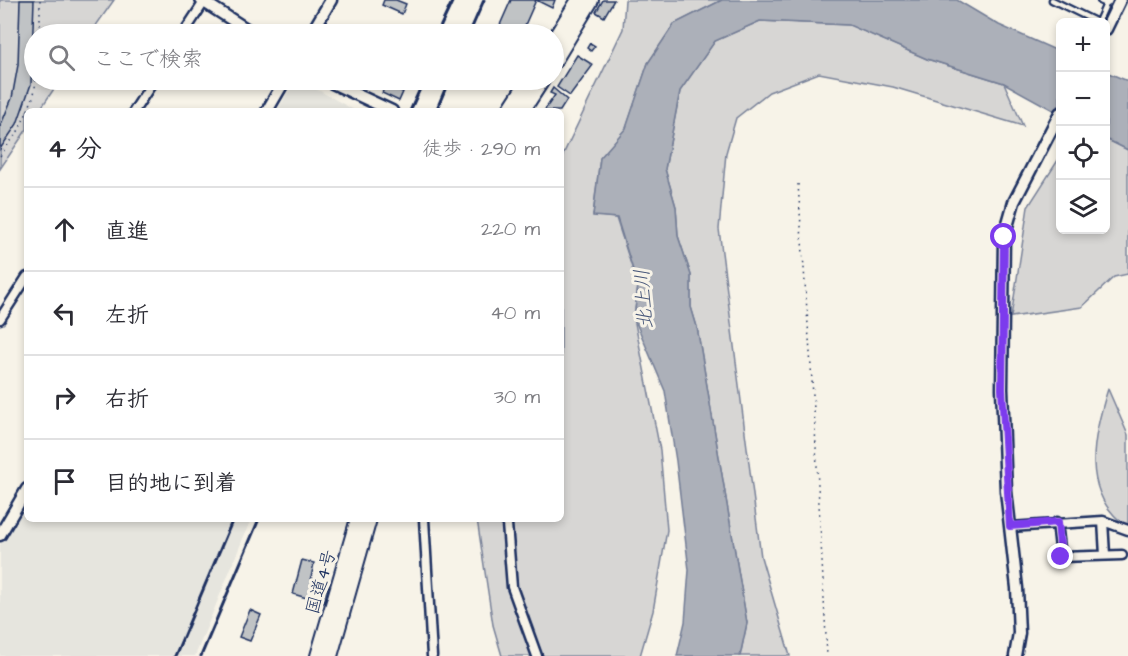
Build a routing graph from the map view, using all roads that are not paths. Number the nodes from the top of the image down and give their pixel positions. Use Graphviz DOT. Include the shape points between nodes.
graph roads {
  1 [pos="331,0"];
  2 [pos="579,0"];
  3 [pos="591,0"];
  4 [pos="1053,0"];
  5 [pos="1120,0"];
  6 [pos="203,1"];
  7 [pos="1105,1"];
  8 [pos="1089,18"];
  9 [pos="1099,18"];
  10 [pos="1110,21"];
  11 [pos="189,24"];
  12 [pos="239,24"];
  13 [pos="317,24"];
  14 [pos="564,24"];
  15 [pos="564,45"];
  16 [pos="148,90"];
  17 [pos="279,90"];
  18 [pos="347,90"];
  19 [pos="523,90"];
  20 [pos="536,90"];
  21 [pos="136,108"];
  22 [pos="269,108"];
  23 [pos="386,108"];
  24 [pos="511,108"];
  25 [pos="524,108"];
  26 [pos="1056,121"];
  27 [pos="24,282"];
  28 [pos="0,319"];
  29 [pos="24,494"];
  30 [pos="1103,521"];
  31 [pos="357,522"];
  32 [pos="368,522"];
  33 [pos="424,522"];
  34 [pos="1058,522"];
  35 [pos="507,524"];
  36 [pos="1010,526"];
  37 [pos="1128,530"];
  38 [pos="0,535"];
  39 [pos="1105,555"];
  40 [pos="1122,555"];
  41 [pos="318,656"];
  42 [pos="330,656"];
  43 [pos="432,656"];
  44 [pos="537,656"];
  45 [pos="1015,656"];
  1 -- 13 [label="street"];
  2 -- 14 [label="highway"];
  3 -- 15 [label="highway"];
  4 -- 8 [label="lane"];
  5 -- 10 [label="street"];
  6 -- 11 [label="street"];
  6 -- 12 [label="street"];
  7 -- 9 [label="lane"];
  16 -- 21 [label="street"];
  17 -- 22 [label="street"];
  18 -- 23 [label="street"];
  19 -- 24 [label="highway"];
  20 -- 25 [label="highway"];
  26 -- 36 [label="street" via="1014,202 1004,237 1002,389"];
  27 -- 28 [label="street"];
  29 -- 38 [label="street"];
  30 -- 34 [label="street"];
  30 -- 37 [label="street"];
  30 -- 39 [label="street"];
  31 -- 41 [label="highway, 国道4号"];
  32 -- 42 [label="highway, 国道4号"];
  33 -- 43 [label="street"];
  34 -- 36 [label="street"];
  34 -- 39 [label="street" via="1061,557"];
  35 -- 44 [label="street" via="512,587"];
  36 -- 45 [label="street" via="1018,622"];
  39 -- 40 [label="street"];
}
